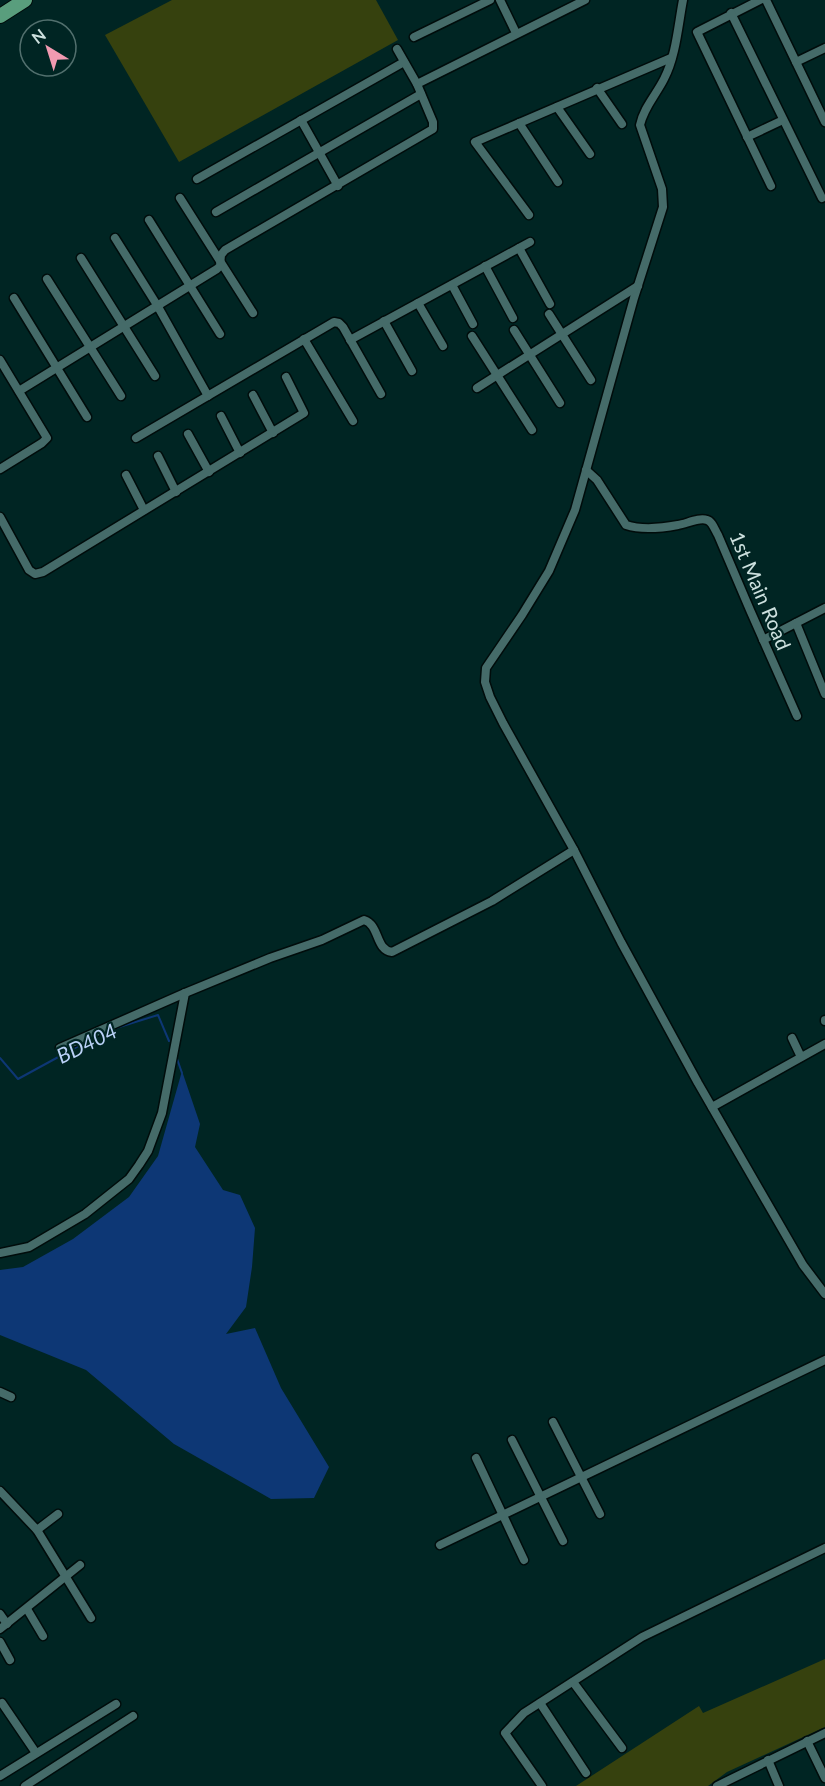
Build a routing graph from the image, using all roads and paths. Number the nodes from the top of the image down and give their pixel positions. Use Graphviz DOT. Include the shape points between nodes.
graph roads {
  1 [pos="9,0"];
  2 [pos="25,0"];
  3 [pos="490,0"];
  4 [pos="500,0"];
  5 [pos="585,0"];
  6 [pos="682,0"];
  7 [pos="760,0"];
  8 [pos="766,0"];
  9 [pos="0,6"];
  10 [pos="731,13"];
  11 [pos="0,16"];
  12 [pos="516,33"];
  13 [pos="414,37"];
  14 [pos="825,48"];
  15 [pos="397,49"];
  16 [pos="671,58"];
  17 [pos="404,62"];
  18 [pos="796,62"];
  19 [pos="417,84"];
  20 [pos="597,88"];
  21 [pos="421,94"];
  22 [pos="557,107"];
  23 [pos="301,120"];
  24 [pos="783,120"];
  25 [pos="825,122"];
  26 [pos="519,123"];
  27 [pos="622,124"];
  28 [pos="747,137"];
  29 [pos="319,152"];
  30 [pos="590,154"];
  31 [pos="197,179"];
  32 [pos="558,182"];
  33 [pos="338,186"];
  34 [pos="771,186"];
  35 [pos="180,198"];
  36 [pos="822,198"];
  37 [pos="216,212"];
  38 [pos="529,215"];
  39 [pos="149,220"];
  40 [pos="115,238"];
  41 [pos="530,242"];
  42 [pos="519,248"];
  43 [pos="81,258"];
  44 [pos="221,263"];
  45 [pos="485,266"];
  46 [pos="48,279"];
  47 [pos="190,285"];
  48 [pos="452,285"];
  49 [pos="638,286"];
  50 [pos="14,298"];
  51 [pos="418,303"];
  52 [pos="550,304"];
  53 [pos="157,305"];
  54 [pos="253,314"];
  55 [pos="549,314"];
  56 [pos="513,318"];
  57 [pos="384,321"];
  58 [pos="473,324"];
  59 [pos="123,326"];
  60 [pos="514,330"];
  61 [pos="220,334"];
  62 [pos="562,334"];
  63 [pos="472,336"];
  64 [pos="304,339"];
  65 [pos="350,340"];
  66 [pos="90,346"];
  67 [pos="443,346"];
  68 [pos="531,355"];
  69 [pos="0,360"];
  70 [pos="56,367"];
  71 [pos="412,371"];
  72 [pos="155,376"];
  73 [pos="497,376"];
  74 [pos="286,377"];
  75 [pos="591,380"];
  76 [pos="477,388"];
  77 [pos="19,391"];
  78 [pos="381,394"];
  79 [pos="253,395"];
  80 [pos="121,396"];
  81 [pos="208,396"];
  82 [pos="560,403"];
  83 [pos="221,416"];
  84 [pos="87,417"];
  85 [pos="353,421"];
  86 [pos="532,430"];
  87 [pos="273,433"];
  88 [pos="188,434"];
  89 [pos="136,438"];
  90 [pos="240,453"];
  91 [pos="158,456"];
  92 [pos="0,469"];
  93 [pos="586,470"];
  94 [pos="208,472"];
  95 [pos="126,475"];
  96 [pos="176,492"];
  97 [pos="144,510"];
  98 [pos="0,517"];
  99 [pos="825,608"];
  100 [pos="796,623"];
  101 [pos="763,640"];
  102 [pos="825,694"];
  103 [pos="797,716"];
  104 [pos="574,850"];
  105 [pos="185,993"];
  106 [pos="792,1038"];
  107 [pos="825,1044"];
  108 [pos="60,1047"];
  109 [pos="801,1057"];
  110 [pos="712,1107"];
  111 [pos="0,1253"];
  112 [pos="825,1294"];
  113 [pos="825,1360"];
  114 [pos="0,1392"];
  115 [pos="11,1397"];
  116 [pos="553,1422"];
  117 [pos="512,1440"];
  118 [pos="476,1458"];
  119 [pos="581,1477"];
  120 [pos="0,1491"];
  121 [pos="540,1497"];
  122 [pos="58,1514"];
  123 [pos="600,1514"];
  124 [pos="503,1515"];
  125 [pos="37,1530"];
  126 [pos="562,1541"];
  127 [pos="440,1545"];
  128 [pos="825,1548"];
  129 [pos="524,1560"];
  130 [pos="80,1565"];
  131 [pos="65,1576"];
  132 [pos="27,1609"];
  133 [pos="0,1614"];
  134 [pos="91,1618"];
  135 [pos="3,1627"];
  136 [pos="44,1636"];
  137 [pos="0,1642"];
  138 [pos="10,1660"];
  139 [pos="573,1682"];
  140 [pos="2,1703"];
  141 [pos="540,1703"];
  142 [pos="116,1704"];
  143 [pos="133,1716"];
  144 [pos="825,1733"];
  145 [pos="807,1741"];
  146 [pos="622,1748"];
  147 [pos="36,1753"];
  148 [pos="768,1760"];
  149 [pos="586,1773"];
  150 [pos="0,1776"];
  151 [pos="825,1778"];
  152 [pos="25,1786"];
  153 [pos="542,1786"];
  154 [pos="717,1786"];
  155 [pos="779,1786"];
  1 -- 9 [label="main road"];
  2 -- 11 [label="main road"];
  3 -- 13 [label="street"];
  4 -- 12 [label="street"];
  5 -- 12 [label="street"];
  6 -- 16 [label="street"];
  7 -- 10 [label="street"];
  8 -- 18 [label="street"];
  10 -- 24 [label="street"];
  10 -- 28 [label="street" via="699,29 697,35"];
  12 -- 19 [label="street"];
  14 -- 18 [label="street"];
  15 -- 17 [label="street"];
  16 -- 20 [label="street"];
  16 -- 49 [label="street" via="640,125 662,189 663,207"];
  17 -- 19 [label="street"];
  17 -- 23 [label="street"];
  18 -- 25 [label="street"];
  19 -- 21 [label="street"];
  20 -- 22 [label="street"];
  20 -- 27 [label="street"];
  21 -- 29 [label="street"];
  21 -- 33 [label="street" via="433,129"];
  22 -- 26 [label="street"];
  22 -- 30 [label="street"];
  23 -- 29 [label="street"];
  23 -- 31 [label="street"];
  24 -- 28 [label="street"];
  24 -- 36 [label="street"];
  26 -- 32 [label="street"];
  26 -- 38 [label="street" via="475,142"];
  28 -- 34 [label="street"];
  29 -- 33 [label="street"];
  29 -- 37 [label="street"];
  33 -- 44 [label="street" via="225,250"];
  35 -- 44 [label="street"];
  39 -- 47 [label="street"];
  40 -- 53 [label="street"];
  41 -- 42 [label="street"];
  42 -- 45 [label="street"];
  42 -- 52 [label="street"];
  43 -- 59 [label="street"];
  44 -- 47 [label="street"];
  44 -- 54 [label="street"];
  45 -- 48 [label="street"];
  45 -- 56 [label="street"];
  46 -- 66 [label="street"];
  47 -- 53 [label="street"];
  47 -- 61 [label="street"];
  48 -- 51 [label="street"];
  48 -- 58 [label="street"];
  49 -- 62 [label="street"];
  49 -- 93 [label="street"];
  50 -- 70 [label="street"];
  51 -- 57 [label="street"];
  51 -- 67 [label="street"];
  53 -- 59 [label="street"];
  53 -- 81 [label="street"];
  55 -- 62 [label="street"];
  57 -- 65 [label="street"];
  57 -- 71 [label="street"];
  59 -- 66 [label="street"];
  59 -- 72 [label="street"];
  60 -- 68 [label="street"];
  62 -- 68 [label="street"];
  62 -- 75 [label="street"];
  63 -- 73 [label="street"];
  64 -- 65 [label="street" via="334,322 343,327"];
  64 -- 81 [label="street"];
  64 -- 85 [label="street"];
  65 -- 78 [label="street"];
  66 -- 70 [label="street"];
  66 -- 80 [label="street"];
  68 -- 73 [label="street"];
  68 -- 82 [label="street"];
  69 -- 77 [label="street"];
  70 -- 77 [label="street"];
  70 -- 84 [label="street"];
  73 -- 76 [label="street"];
  73 -- 86 [label="street"];
  74 -- 87 [label="street" via="304,413"];
  77 -- 92 [label="street" via="47,438"];
  79 -- 87 [label="street"];
  81 -- 89 [label="street"];
  83 -- 90 [label="street"];
  87 -- 90 [label="street"];
  88 -- 94 [label="street"];
  90 -- 94 [label="street"];
  91 -- 96 [label="street"];
  93 -- 101 [label="street, 1st Main Road" via="597,480 626,525 647,528 701,519 711,523"];
  93 -- 104 [label="street" via="575,510 549,571 484,676 503,723"];
  94 -- 96 [label="street"];
  95 -- 97 [label="street"];
  96 -- 97 [label="street"];
  97 -- 98 [label="street" via="35,574 26,566"];
  99 -- 100 [label="street"];
  100 -- 101 [label="street"];
  100 -- 102 [label="street"];
  101 -- 103 [label="street, 1st Main Road"];
  104 -- 105 [label="street" via="492,901 392,952 382,948 374,926 364,920"];
  104 -- 110 [label="street"];
  105 -- 108 [label="street"];
  105 -- 111 [label="street" via="162,1113 139,1166 129,1179 85,1214 29,1247"];
  106 -- 109 [label="street"];
  107 -- 109 [label="street"];
  109 -- 110 [label="street"];
  110 -- 112 [label="street" via="803,1265"];
  113 -- 119 [label="street"];
  114 -- 115 [label="street"];
  116 -- 119 [label="street"];
  117 -- 121 [label="street"];
  118 -- 124 [label="street"];
  119 -- 121 [label="street"];
  119 -- 123 [label="street"];
  120 -- 125 [label="street"];
  121 -- 124 [label="street"];
  121 -- 126 [label="street"];
  122 -- 125 [label="street"];
  124 -- 127 [label="street"];
  124 -- 129 [label="street"];
  125 -- 131 [label="street"];
  128 -- 139 [label="street" via="642,1637"];
  130 -- 131 [label="street"];
  131 -- 132 [label="street"];
  131 -- 134 [label="street"];
  132 -- 135 [label="street"];
  132 -- 136 [label="street"];
  133 -- 135 [label="street"];
  137 -- 138 [label="street"];
  139 -- 141 [label="street"];
  139 -- 146 [label="street"];
  140 -- 147 [label="street"];
  141 -- 149 [label="street"];
  141 -- 153 [label="street" via="505,1733"];
  142 -- 147 [label="street"];
  143 -- 152 [label="street"];
  144 -- 145 [label="street"];
  145 -- 148 [label="street"];
  145 -- 151 [label="street"];
  147 -- 150 [label="street"];
  148 -- 154 [label="street"];
  148 -- 155 [label="street"];
}
